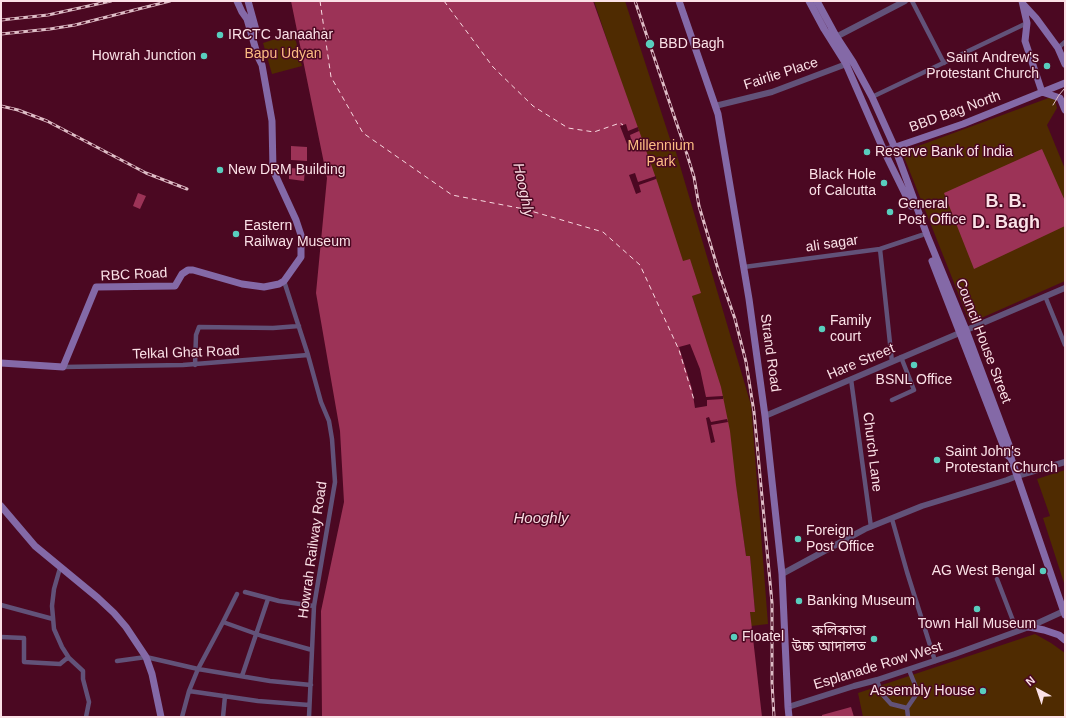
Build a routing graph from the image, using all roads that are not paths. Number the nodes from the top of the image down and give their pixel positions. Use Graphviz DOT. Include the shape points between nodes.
graph roads {
  1 [pos="237,1"];
  2 [pos="248,1"];
  3 [pos="679,1"];
  4 [pos="809,1"];
  5 [pos="817,1"];
  6 [pos="905,1"];
  7 [pos="912,1"];
  8 [pos="1023,3"];
  9 [pos="1027,23"];
  10 [pos="833,38"];
  11 [pos="1065,42"];
  12 [pos="1058,48"];
  13 [pos="854,62"];
  14 [pos="944,63"];
  15 [pos="846,64"];
  16 [pos="1065,64"];
  17 [pos="262,65"];
  18 [pos="1065,83"];
  19 [pos="1065,91"];
  20 [pos="1042,92"];
  21 [pos="872,97"];
  22 [pos="1060,98"];
  23 [pos="715,106"];
  24 [pos="1065,110"];
  25 [pos="894,148"];
  26 [pos="884,151"];
  27 [pos="925,235"];
  28 [pos="880,249"];
  29 [pos="744,267"];
  30 [pos="284,281"];
  31 [pos="1065,288"];
  32 [pos="1045,296"];
  33 [pos="299,326"];
  34 [pos="963,331"];
  35 [pos="1065,345"];
  36 [pos="308,355"];
  37 [pos="901,357"];
  38 [pos="892,362"];
  39 [pos="1,363"];
  40 [pos="195,364"];
  41 [pos="57,367"];
  42 [pos="851,379"];
  43 [pos="892,400"];
  44 [pos="765,416"];
  45 [pos="1065,462"];
  46 [pos="1065,465"];
  47 [pos="1018,477"];
  48 [pos="1,506"];
  49 [pos="892,518"];
  50 [pos="871,527"];
  51 [pos="60,568"];
  52 [pos="782,574"];
  53 [pos="997,579"];
  54 [pos="245,592"];
  55 [pos="237,594"];
  56 [pos="268,599"];
  57 [pos="1,605"];
  58 [pos="314,606"];
  59 [pos="1064,613"];
  60 [pos="52,619"];
  61 [pos="223,622"];
  62 [pos="1029,627"];
  63 [pos="1017,631"];
  64 [pos="256,634"];
  65 [pos="1,637"];
  66 [pos="1065,640"];
  67 [pos="312,650"];
  68 [pos="146,657"];
  69 [pos="70,658"];
  70 [pos="117,661"];
  71 [pos="936,661"];
  72 [pos="198,669"];
  73 [pos="909,670"];
  74 [pos="242,676"];
  75 [pos="877,680"];
  76 [pos="311,685"];
  77 [pos="189,691"];
  78 [pos="225,696"];
  79 [pos="160,705"];
  80 [pos="309,705"];
  81 [pos="788,707"];
  82 [pos="907,708"];
  83 [pos="86,717"];
  84 [pos="161,717"];
  85 [pos="166,717"];
  86 [pos="182,717"];
  87 [pos="223,717"];
  88 [pos="309,717"];
  89 [pos="789,717"];
  90 [pos="908,717"];
  1 -- 17 [label="main road" via="247,18"];
  2 -- 17 [label="main road" via="263,59"];
  3 -- 23 [label="main road, Strand Road"];
  4 -- 10 [label="main road"];
  5 -- 10 [label="main road"];
  6 -- 10 [label="street"];
  7 -- 14 [label="street"];
  8 -- 9 [label="main road"];
  8 -- 12 [label="main road"];
  9 -- 14 [label="street"];
  9 -- 20 [label="main road" via="1025,41"];
  10 -- 13 [label="main road"];
  10 -- 15 [label="main road"];
  11 -- 12 [label="street"];
  12 -- 16 [label="main road"];
  13 -- 15 [label="street, Fairlie Place"];
  13 -- 21 [label="main road"];
  14 -- 21 [label="street"];
  15 -- 23 [label="street, Fairlie Place" via="772,92"];
  15 -- 26 [label="main road"];
  17 -- 30 [label="main road" via="272,121 273,170 301,235 301,258"];
  18 -- 20 [label="main road, BBD Bag North"];
  19 -- 22 [label="main road"];
  20 -- 22 [label="main road"];
  20 -- 25 [label="main road, BBD Bag North"];
  21 -- 25 [label="main road"];
  22 -- 24 [label="main road"];
  23 -- 29 [label="main road, Strand Road"];
  25 -- 26 [label="main road, BBD Bag North"];
  25 -- 27 [label="main road"];
  26 -- 27 [label="main road"];
  27 -- 28 [label="street, ali sagar"];
  27 -- 34 [label="main road, Council House Street"];
  28 -- 29 [label="street, ali sagar"];
  28 -- 38 [label="street"];
  29 -- 44 [label="main road, Strand Road"];
  30 -- 33 [label="street, Howrah Railway Road"];
  30 -- 41 [label="main road, RBC Road" via="264,287 188,270 174,286 96,287"];
  31 -- 32 [label="street, Hare Street"];
  32 -- 34 [label="street, Hare Street"];
  32 -- 35 [label="street"];
  33 -- 36 [label="street, Howrah Railway Road"];
  33 -- 40 [label="street" via="198,328"];
  34 -- 37 [label="street, Hare Street"];
  34 -- 47 [label="main road, Council House Street" via="1007,455 1011,458"];
  36 -- 40 [label="street, Telkal Ghat Road"];
  36 -- 58 [label="street, Howrah Railway Road" via="329,421 335,482"];
  37 -- 38 [label="street, Hare Street"];
  37 -- 43 [label="street" via="914,390"];
  38 -- 42 [label="street, Hare Street"];
  39 -- 41 [label="main road"];
  40 -- 41 [label="street, Telkal Ghat Road"];
  42 -- 44 [label="street, Hare Street"];
  42 -- 50 [label="street, Church Lane"];
  44 -- 52 [label="main road, Strand Road"];
  45 -- 47 [label="street"];
  46 -- 47 [label="street"];
  47 -- 49 [label="street" via="922,506"];
  47 -- 59 [label="main road, Council House Street"];
  48 -- 51 [label="main road" via="35,546"];
  49 -- 50 [label="street"];
  49 -- 71 [label="street"];
  50 -- 52 [label="street"];
  51 -- 60 [label="street" via="54,589"];
  51 -- 68 [label="main road" via="114,613"];
  52 -- 81 [label="main road, Strand Road"];
  53 -- 63 [label="street"];
  54 -- 56 [label="street"];
  55 -- 61 [label="street"];
  56 -- 58 [label="street"];
  56 -- 64 [label="street"];
  57 -- 60 [label="street"];
  58 -- 67 [label="street, Howrah Railway Road"];
  59 -- 62 [label="street, Esplanade Row West"];
  60 -- 69 [label="street" via="56,635"];
  61 -- 64 [label="street"];
  61 -- 72 [label="street"];
  62 -- 63 [label="street, Esplanade Row West"];
  62 -- 66 [label="main road" via="1059,635"];
  63 -- 71 [label="street, Esplanade Row West"];
  64 -- 67 [label="street"];
  64 -- 74 [label="street"];
  65 -- 69 [label="street" via="24,638 24,662 60,664"];
  67 -- 76 [label="street, Howrah Railway Road"];
  68 -- 70 [label="street"];
  68 -- 72 [label="street"];
  68 -- 79 [label="main road"];
  69 -- 83 [label="street" via="83,672 89,702"];
  71 -- 73 [label="street, Esplanade Row West"];
  72 -- 74 [label="street"];
  72 -- 77 [label="street"];
  73 -- 75 [label="street, Esplanade Row West"];
  73 -- 82 [label="street" via="918,692"];
  74 -- 76 [label="street"];
  75 -- 81 [label="street, Esplanade Row West"];
  75 -- 82 [label="street" via="882,693 891,704"];
  76 -- 80 [label="street, Howrah Railway Road"];
  77 -- 78 [label="street"];
  77 -- 86 [label="street"];
  78 -- 80 [label="street"];
  78 -- 87 [label="street"];
  79 -- 84 [label="main road"];
  79 -- 85 [label="main road"];
  80 -- 88 [label="street, Howrah Railway Road"];
  81 -- 89 [label="main road, Strand Road"];
  82 -- 90 [label="street"];
}
